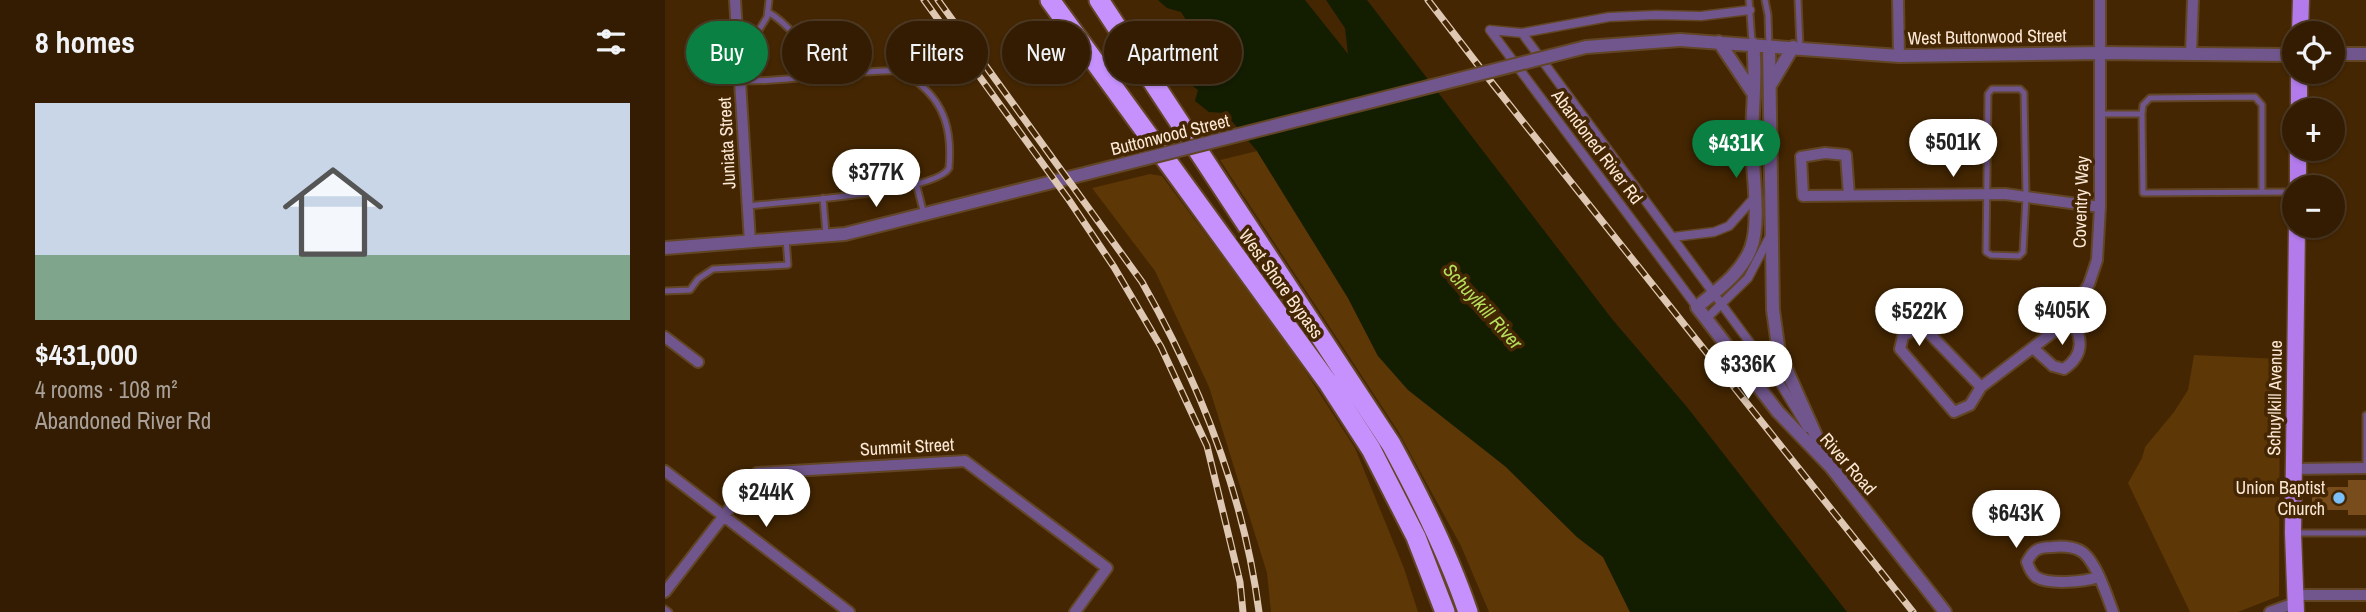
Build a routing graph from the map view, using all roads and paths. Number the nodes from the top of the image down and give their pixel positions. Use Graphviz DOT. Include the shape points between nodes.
graph roads {
  1 [pos="736,0"];
  2 [pos="769,0"];
  3 [pos="1050,0"];
  4 [pos="1099,0"];
  5 [pos="1749,0"];
  6 [pos="1765,0"];
  7 [pos="1798,0"];
  8 [pos="1898,0"];
  9 [pos="2100,0"];
  10 [pos="2193,0"];
  11 [pos="2301,0"];
  12 [pos="1750,10"];
  13 [pos="768,12"];
  14 [pos="737,21"];
  15 [pos="763,21"];
  16 [pos="2300,21"];
  17 [pos="782,23"];
  18 [pos="1522,33"];
  19 [pos="1681,40"];
  20 [pos="1719,42"];
  21 [pos="1753,44"];
  22 [pos="1769,46"];
  23 [pos="1797,47"];
  24 [pos="2101,53"];
  25 [pos="2191,54"];
  26 [pos="2345,54"];
  27 [pos="2366,54"];
  28 [pos="2282,55"];
  29 [pos="1899,56"];
  30 [pos="872,73"];
  31 [pos="741,84"];
  32 [pos="1770,87"];
  33 [pos="1753,93"];
  34 [pos="2101,114"];
  35 [pos="2142,114"];
  36 [pos="916,183"];
  37 [pos="2262,192"];
  38 [pos="2282,192"];
  39 [pos="1987,194"];
  40 [pos="1849,195"];
  41 [pos="2026,197"];
  42 [pos="823,198"];
  43 [pos="1754,198"];
  44 [pos="748,206"];
  45 [pos="2100,207"];
  46 [pos="924,214"];
  47 [pos="1772,233"];
  48 [pos="827,236"];
  49 [pos="1673,237"];
  50 [pos="2297,238"];
  51 [pos="786,239"];
  52 [pos="750,242"];
  53 [pos="665,248"];
  54 [pos="665,291"];
  55 [pos="1714,293"];
  56 [pos="1723,304"];
  57 [pos="1697,307"];
  58 [pos="2070,316"];
  59 [pos="1706,319"];
  60 [pos="665,337"];
  61 [pos="2033,348"];
  62 [pos="698,362"];
  63 [pos="1981,387"];
  64 [pos="2366,415"];
  65 [pos="1831,467"];
  66 [pos="2366,468"];
  67 [pos="2294,469"];
  68 [pos="665,471"];
  69 [pos="723,516"];
  70 [pos="2293,533"];
  71 [pos="2366,533"];
  72 [pos="2098,577"];
  73 [pos="1460,586"];
  74 [pos="665,591"];
  75 [pos="2366,595"];
  76 [pos="2295,603"];
  77 [pos="849,612"];
  78 [pos="1075,612"];
  79 [pos="1445,612"];
  80 [pos="1468,612"];
  81 [pos="1475,612"];
  82 [pos="1945,612"];
  83 [pos="2113,612"];
  84 [pos="2270,612"];
  1 -- 14 [label="street, Juniata Street"];
  2 -- 13 [label="lane"];
  3 -- 79 [label="highway, West Shore Bypass" via="1329,384 1371,449 1416,537"];
  4 -- 73 [label="highway, West Shore Bypass" via="1391,444"];
  5 -- 12 [label="lane"];
  6 -- 22 [label="lane"];
  7 -- 23 [label="lane"];
  8 -- 29 [label="street"];
  9 -- 24 [label="street, Coventry Way"];
  10 -- 25 [label="street"];
  11 -- 16 [label="main road"];
  12 -- 18 [label="street, Abandoned River Rd" via="1700,16 1609,17"];
  12 -- 21 [label="lane"];
  13 -- 15 [label="lane"];
  13 -- 17 [label="lane"];
  18 -- 49 [label="street, Abandoned River Rd"];
  18 -- 57 [label="street, Abandoned River Rd" via="1490,30"];
  19 -- 20 [label="street, West Buttonwood Street"];
  19 -- 46 [label="street, Buttonwood Street, bridge" via="1586,47"];
  20 -- 21 [label="street, West Buttonwood Street"];
  20 -- 33 [label="street"];
  21 -- 22 [label="street, West Buttonwood Street"];
  21 -- 33 [label="street"];
  22 -- 23 [label="street, West Buttonwood Street"];
  22 -- 32 [label="street"];
  23 -- 29 [label="street, West Buttonwood Street"];
  23 -- 32 [label="street"];
  24 -- 25 [label="street, West Buttonwood Street"];
  24 -- 29 [label="street, West Buttonwood Street"];
  24 -- 34 [label="street, Coventry Way"];
  25 -- 28 [label="street, West Buttonwood Street"];
  26 -- 27 [label="street"];
  30 -- 36 [label="lane" via="903,72 923,86 943,111 950,141 949,168 940,178"];
  31 -- 44 [label="street, Juniata Street"];
  32 -- 47 [label="street"];
  33 -- 43 [label="street"];
  34 -- 35 [label="lane"];
  34 -- 45 [label="street, Coventry Way"];
  35 -- 37 [label="lane" via="2143,193"];
  35 -- 37 [label="lane" via="2143,104 2150,98 2255,97 2262,105"];
  36 -- 42 [label="lane"];
  36 -- 46 [label="lane"];
  37 -- 38 [label="lane"];
  39 -- 40 [label="street"];
  39 -- 41 [label="street"];
  39 -- 41 [label="lane" via="1986,252 1991,255 2019,256 2023,252"];
  39 -- 41 [label="lane" via="1989,94 1992,89 2020,89 2024,93"];
  40 -- 40 [label="street" via="1846,155 1801,158 1803,196"];
  41 -- 45 [label="street"];
  42 -- 44 [label="lane"];
  42 -- 48 [label="lane"];
  43 -- 49 [label="street" via="1728,226"];
  43 -- 55 [label="street" via="1751,249"];
  44 -- 52 [label="street, Juniata Street"];
  45 -- 58 [label="street, Coventry Way" via="2097,260"];
  46 -- 48 [label="street, Buttonwood Street"];
  47 -- 56 [label="street" via="1754,270"];
  47 -- 65 [label="street" via="1779,353"];
  48 -- 51 [label="street, Buttonwood Street"];
  49 -- 55 [label="street, Abandoned River Rd"];
  50 -- 67 [label="main road, Schuylkill Avenue"];
  51 -- 52 [label="street, Buttonwood Street"];
  51 -- 54 [label="lane" via="788,265 713,269 689,290"];
  52 -- 53 [label="street, Buttonwood Street"];
  55 -- 56 [label="street, Abandoned River Rd"];
  55 -- 57 [label="street"];
  56 -- 59 [label="street"];
  56 -- 65 [label="street, Abandoned River Rd" via="1781,385"];
  57 -- 59 [label="street, River Road"];
  58 -- 61 [label="street, Coventry Way"];
  58 -- 61 [label="street" via="2081,344 2071,364 2064,369 2053,366"];
  59 -- 65 [label="street, River Road" via="1778,412"];
  60 -- 62 [label="street"];
  61 -- 63 [label="street, Coventry Way"];
  63 -- 63 [label="street, Coventry Way" via="1970,405 1954,412 1900,349 1903,336 1915,329 1928,332"];
  64 -- 66 [label="lane"];
  65 -- 82 [label="street, River Road"];
  66 -- 67 [label="street"];
  67 -- 70 [label="main road, Schuylkill Avenue"];
  68 -- 69 [label="street"];
  69 -- 74 [label="street"];
  69 -- 77 [label="street"];
  69 -- 78 [label="street, Summit Street" via="757,473 969,462 1107,568"];
  70 -- 71 [label="lane"];
  70 -- 76 [label="main road, Schuylkill Avenue"];
  72 -- 72 [label="street" via="2082,551 2069,546 2043,547 2033,551 2027,562 2039,579 2086,582"];
  72 -- 83 [label="street"];
  73 -- 80 [label="highway, West Shore Bypass"];
  73 -- 81 [label="highway"];
  75 -- 76 [label="street"];
  76 -- 84 [label="street"];
}
